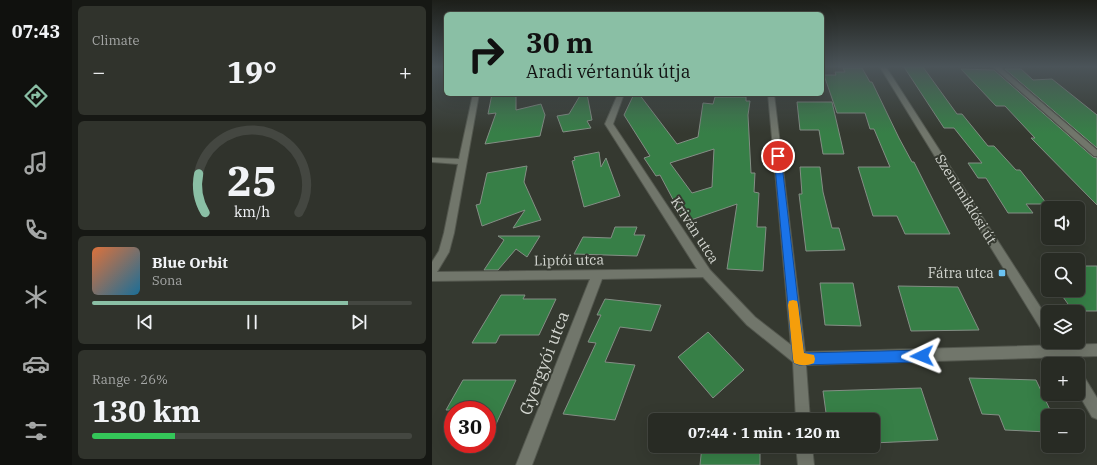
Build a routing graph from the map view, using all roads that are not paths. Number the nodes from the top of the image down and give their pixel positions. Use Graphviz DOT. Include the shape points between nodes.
graph roads {
  1 [pos="897,89"];
  2 [pos="1021,89"];
  3 [pos="476,96"];
  4 [pos="620,96"];
  5 [pos="771,96"];
  6 [pos="1097,154"];
  7 [pos="432,160"];
  8 [pos="463,162"];
  9 [pos="432,272"];
  10 [pos="706,273"];
  11 [pos="598,274"];
  12 [pos="432,277"];
  13 [pos="1041,319"];
  14 [pos="1046,349"];
  15 [pos="1085,349"];
  16 [pos="1097,350"];
  17 [pos="799,359"];
  18 [pos="1085,392"];
  19 [pos="1097,412"];
  20 [pos="803,413"];
  21 [pos="805,453"];
  22 [pos="524,465"];
  23 [pos="806,465"];
  1 -- 13 [label="street, Szentmiklósi út"];
  2 -- 6 [label="street"];
  3 -- 8 [label="street"];
  4 -- 10 [label="street, Kriván utca" via="609,124"];
  5 -- 17 [label="street"];
  7 -- 8 [label="street"];
  8 -- 9 [label="street" via="444,252"];
  10 -- 11 [label="street, Liptói utca"];
  10 -- 17 [label="street, Kriván utca" via="751,321"];
  11 -- 12 [label="street, Liptói utca"];
  11 -- 22 [label="street, Gyergyói utca"];
  14 -- 17 [label="street" via="1030,353"];
  15 -- 16 [label="street"];
  17 -- 20 [label="street"];
  18 -- 19 [label="street"];
  21 -- 23 [label="street"];
}
